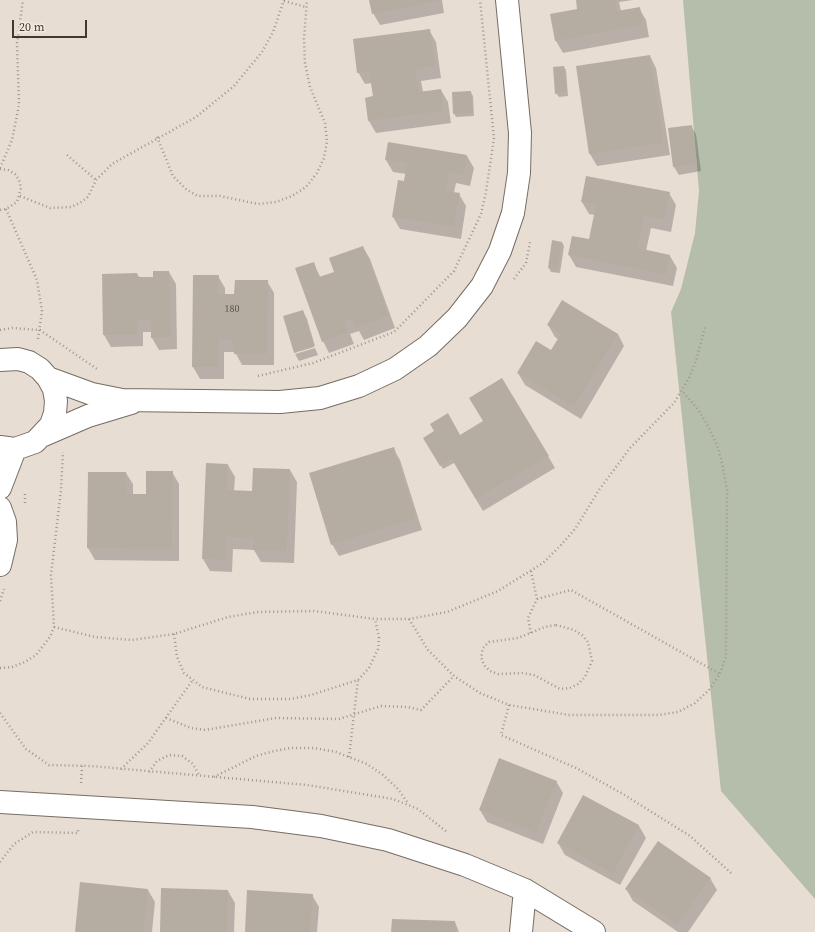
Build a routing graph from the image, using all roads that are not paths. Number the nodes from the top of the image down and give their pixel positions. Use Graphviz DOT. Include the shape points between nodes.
graph roads {
  1 [pos="507,0"];
  2 [pos="0,360"];
  3 [pos="48,378"];
  4 [pos="138,401"];
  5 [pos="44,435"];
  6 [pos="7,448"];
  7 [pos="0,488"];
  8 [pos="0,508"];
  9 [pos="0,565"];
  10 [pos="0,802"];
  11 [pos="525,890"];
  12 [pos="521,932"];
  13 [pos="594,932"];
  1 -- 4 [label="street" via="520,133 520,173 513,212 500,251 482,286 457,318 428,346 395,369 359,386 320,398 280,402"];
  2 -- 3 [label="street" via="18,359 29,362"];
  3 -- 4 [label="street" via="92,394"];
  3 -- 5 [label="street" via="54,389 56,401 51,425"];
  4 -- 5 [label="street" via="88,416"];
  5 -- 6 [label="street" via="30,444"];
  6 -- 7 [label="street"];
  8 -- 9 [label="street" via="5,522 6,540"];
  10 -- 11 [label="street" via="252,817 320,826 388,840 465,865"];
  11 -- 12 [label="street"];
  11 -- 13 [label="street"];
}
